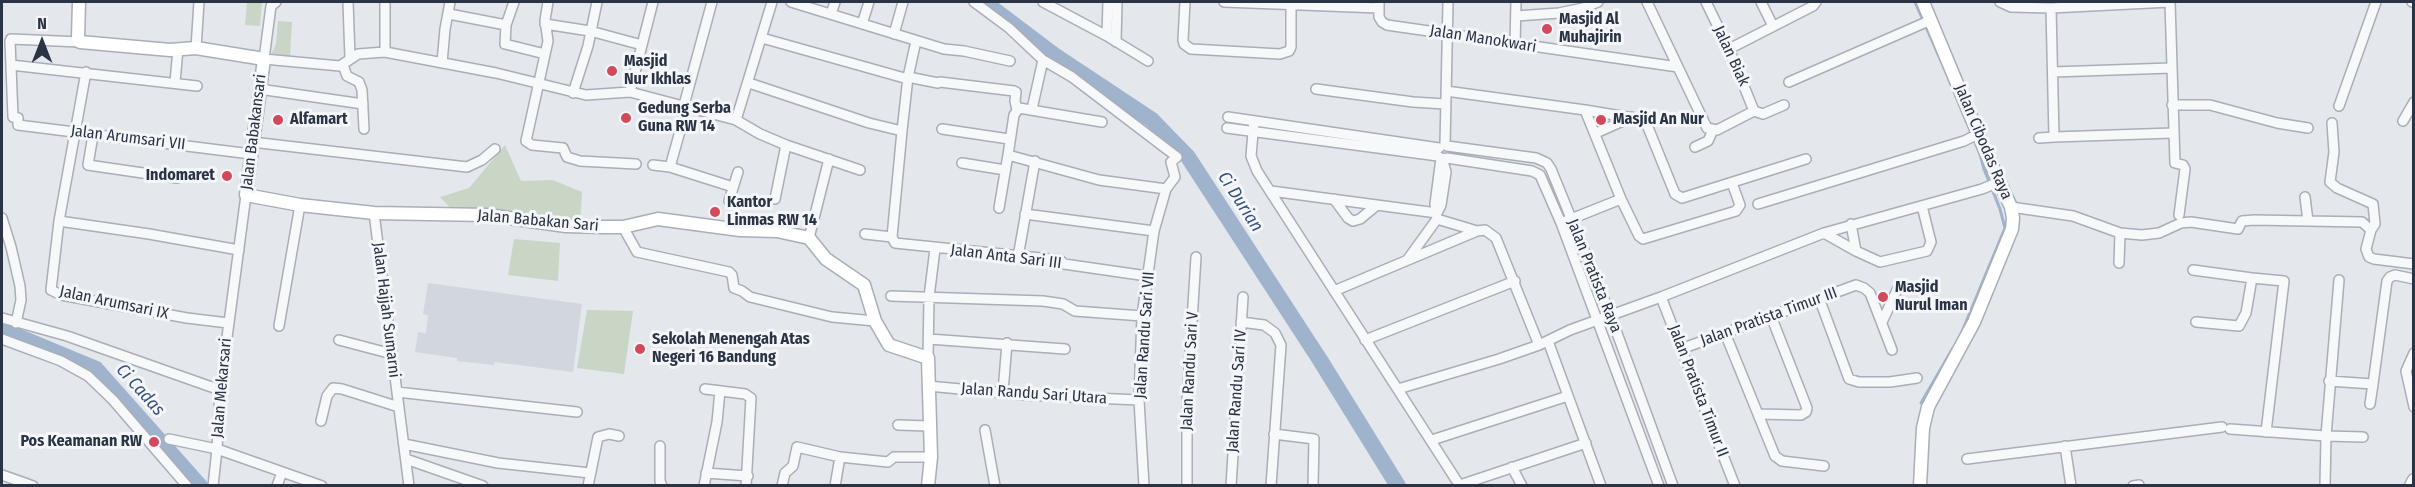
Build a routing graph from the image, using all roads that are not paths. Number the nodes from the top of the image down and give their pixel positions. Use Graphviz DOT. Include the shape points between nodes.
graph roads {
  1 [pos="80,2"];
  2 [pos="199,2"];
  3 [pos="276,2"];
  4 [pos="348,2"];
  5 [pos="385,2"];
  6 [pos="450,2"];
  7 [pos="514,2"];
  8 [pos="548,2"];
  9 [pos="597,2"];
  10 [pos="653,2"];
  11 [pos="712,2"];
  12 [pos="772,2"];
  13 [pos="791,2"];
  14 [pos="835,2"];
  15 [pos="869,2"];
  16 [pos="903,2"];
  17 [pos="974,2"];
  18 [pos="1042,2"];
  19 [pos="1108,2"];
  20 [pos="1117,2"];
  21 [pos="1185,2"];
  22 [pos="1224,2"];
  23 [pos="1448,2"];
  24 [pos="1516,2"];
  25 [pos="1598,2"];
  26 [pos="1647,2"];
  27 [pos="1706,2"];
  28 [pos="1761,2"];
  29 [pos="1816,2"];
  30 [pos="1923,2"];
  31 [pos="2000,2"];
  32 [pos="2170,2"];
  33 [pos="2376,2"];
  34 [pos="802,3"];
  35 [pos="1291,5"];
  36 [pos="1379,5"];
  37 [pos="2050,8"];
  38 [pos="449,14"];
  39 [pos="831,14"];
  40 [pos="1516,16"];
  41 [pos="1927,22"];
  42 [pos="545,24"];
  43 [pos="862,24"];
  44 [pos="506,25"];
  45 [pos="1773,26"];
  46 [pos="590,31"];
  47 [pos="894,34"];
  48 [pos="1446,34"];
  49 [pos="1107,36"];
  50 [pos="762,38"];
  51 [pos="916,41"];
  52 [pos="80,42"];
  53 [pos="1116,42"];
  54 [pos="642,45"];
  55 [pos="1515,45"];
  56 [pos="196,48"];
  57 [pos="178,49"];
  58 [pos="1728,49"];
  59 [pos="385,52"];
  60 [pos="545,54"];
  61 [pos="264,59"];
  62 [pos="1042,60"];
  63 [pos="1010,61"];
  64 [pos="1148,61"];
  65 [pos="346,62"];
  66 [pos="442,63"];
  67 [pos="11,65"];
  68 [pos="1678,67"];
  69 [pos="2171,68"];
  70 [pos="86,72"];
  71 [pos="2053,72"];
  72 [pos="908,78"];
  73 [pos="175,82"];
  74 [pos="749,82"];
  75 [pos="1789,82"];
  76 [pos="538,83"];
  77 [pos="196,86"];
  78 [pos="259,89"];
  79 [pos="1316,89"];
  80 [pos="1446,91"];
  81 [pos="630,92"];
  82 [pos="573,93"];
  83 [pos="2414,102"];
  84 [pos="363,104"];
  85 [pos="1445,104"];
  86 [pos="686,105"];
  87 [pos="1784,105"];
  88 [pos="2172,105"];
  89 [pos="2339,106"];
  90 [pos="1032,109"];
  91 [pos="1017,110"];
  92 [pos="1585,110"];
  93 [pos="1754,111"];
  94 [pos="13,117"];
  95 [pos="1632,117"];
  96 [pos="2,118"];
  97 [pos="736,120"];
  98 [pos="1254,121"];
  99 [pos="2403,121"];
  100 [pos="1102,122"];
  101 [pos="2332,123"];
  102 [pos="2308,128"];
  103 [pos="364,129"];
  104 [pos="942,129"];
  105 [pos="1713,130"];
  106 [pos="76,131"];
  107 [pos="902,131"];
  108 [pos="1253,131"];
  109 [pos="1596,133"];
  110 [pos="2173,133"];
  111 [pos="93,135"];
  112 [pos="1974,136"];
  113 [pos="2054,137"];
  114 [pos="2039,138"];
  115 [pos="1009,139"];
  116 [pos="786,146"];
  117 [pos="1695,147"];
  118 [pos="251,148"];
  119 [pos="495,149"];
  120 [pos="1443,153"];
  121 [pos="1008,155"];
  122 [pos="829,159"];
  123 [pos="1806,159"];
  124 [pos="1035,161"];
  125 [pos="962,163"];
  126 [pos="636,164"];
  127 [pos="653,165"];
  128 [pos="670,168"];
  129 [pos="860,170"];
  130 [pos="1005,170"];
  131 [pos="738,172"];
  132 [pos="177,178"];
  133 [pos="1731,183"];
  134 [pos="1996,184"];
  135 [pos="734,187"];
  136 [pos="1166,189"];
  137 [pos="1271,191"];
  138 [pos="246,195"];
  139 [pos="2305,197"];
  140 [pos="775,199"];
  141 [pos="1334,199"];
  142 [pos="1621,199"];
  143 [pos="729,201"];
  144 [pos="1758,204"];
  145 [pos="300,205"];
  146 [pos="1377,205"];
  147 [pos="1922,206"];
  148 [pos="2011,207"];
  149 [pos="999,208"];
  150 [pos="374,213"];
  151 [pos="1025,214"];
  152 [pos="2180,215"];
  153 [pos="1437,216"];
  154 [pos="2,218"];
  155 [pos="1572,219"];
  156 [pos="2308,220"];
  157 [pos="59,221"];
  158 [pos="1561,223"];
  159 [pos="1851,224"];
  160 [pos="623,227"];
  161 [pos="2371,230"];
  162 [pos="1154,231"];
  163 [pos="1477,231"];
  164 [pos="1824,233"];
  165 [pos="2120,233"];
  166 [pos="865,234"];
  167 [pos="892,237"];
  168 [pos="809,238"];
  169 [pos="935,249"];
  170 [pos="239,250"];
  171 [pos="1856,251"];
  172 [pos="1018,257"];
  173 [pos="1196,257"];
  174 [pos="1407,261"];
  175 [pos="2119,263"];
  176 [pos="2414,264"];
  177 [pos="2193,270"];
  178 [pos="1147,276"];
  179 [pos="2252,278"];
  180 [pos="2414,279"];
  181 [pos="2338,280"];
  182 [pos="1515,281"];
  183 [pos="1899,286"];
  184 [pos="1334,291"];
  185 [pos="891,296"];
  186 [pos="929,297"];
  187 [pos="1243,297"];
  188 [pos="1661,297"];
  189 [pos="1819,298"];
  190 [pos="1610,314"];
  191 [pos="1142,316"];
  192 [pos="1772,316"];
  193 [pos="2,318"];
  194 [pos="1597,319"];
  195 [pos="875,321"];
  196 [pos="1241,322"];
  197 [pos="1882,322"];
  198 [pos="2196,322"];
  199 [pos="16,323"];
  200 [pos="228,323"];
  201 [pos="279,326"];
  202 [pos="1725,333"];
  203 [pos="2,339"];
  204 [pos="930,339"];
  205 [pos="339,340"];
  206 [pos="1365,340"];
  207 [pos="1006,343"];
  208 [pos="1543,343"];
  209 [pos="1065,349"];
  210 [pos="1681,349"];
  211 [pos="1892,350"];
  212 [pos="2414,353"];
  213 [pos="392,354"];
  214 [pos="928,358"];
  215 [pos="1917,378"];
  216 [pos="2329,381"];
  217 [pos="2373,384"];
  218 [pos="928,386"];
  219 [pos="1398,389"];
  220 [pos="220,390"];
  221 [pos="705,390"];
  222 [pos="720,391"];
  223 [pos="1003,392"];
  224 [pos="396,393"];
  225 [pos="1568,396"];
  226 [pos="1139,400"];
  227 [pos="2370,404"];
  228 [pos="399,407"];
  229 [pos="2414,407"];
  230 [pos="577,412"];
  231 [pos="1758,414"];
  232 [pos="321,422"];
  233 [pos="898,425"];
  234 [pos="929,426"];
  235 [pos="985,430"];
  236 [pos="2266,432"];
  237 [pos="1274,434"];
  238 [pos="619,436"];
  239 [pos="2325,436"];
  240 [pos="2363,436"];
  241 [pos="169,439"];
  242 [pos="1432,440"];
  243 [pos="1586,443"];
  244 [pos="404,444"];
  245 [pos="660,446"];
  246 [pos="2065,446"];
  247 [pos="217,449"];
  248 [pos="840,456"];
  249 [pos="931,457"];
  250 [pos="406,459"];
  251 [pos="1967,459"];
  252 [pos="1824,466"];
  253 [pos="1512,467"];
  254 [pos="282,472"];
  255 [pos="590,473"];
  256 [pos="706,473"];
  257 [pos="2,475"];
  258 [pos="2414,480"];
  259 [pos="747,481"];
  260 [pos="1460,485"];
  261 [pos="33,486"];
  262 [pos="187,486"];
  263 [pos="213,486"];
  264 [pos="277,486"];
  265 [pos="322,486"];
  266 [pos="408,486"];
  267 [pos="483,486"];
  268 [pos="588,486"];
  269 [pos="662,486"];
  270 [pos="704,486"];
  271 [pos="782,486"];
  272 [pos="835,486"];
  273 [pos="928,486"];
  274 [pos="995,486"];
  275 [pos="1144,486"];
  276 [pos="1187,486"];
  277 [pos="1231,486"];
  278 [pos="1271,486"];
  279 [pos="1313,486"];
  280 [pos="1522,486"];
  281 [pos="1601,486"];
  282 [pos="1659,486"];
  283 [pos="1673,486"];
  284 [pos="1735,486"];
  285 [pos="1920,486"];
  286 [pos="2071,486"];
  287 [pos="2325,486"];
  288 [pos="2411,486"];
  1 -- 52 [label="street"];
  2 -- 56 [label="street"];
  3 -- 61 [label="street" via="271,6"];
  4 -- 65 [label="street"];
  5 -- 59 [label="street"];
  6 -- 38 [label="street"];
  7 -- 44 [label="street"];
  8 -- 42 [label="street"];
  9 -- 46 [label="street"];
  10 -- 54 [label="street"];
  11 -- 86 [label="street"];
  12 -- 50 [label="street"];
  13 -- 34 [label="street"];
  14 -- 39 [label="street"];
  15 -- 43 [label="street"];
  16 -- 47 [label="street"];
  17 -- 62 [label="street"];
  18 -- 49 [label="street"];
  19 -- 49 [label="street"];
  20 -- 53 [label="street"];
  21 -- 35 [label="street" via="1183,40 1187,47 1195,51 1284,54 1291,47"];
  22 -- 35 [label="street"];
  23 -- 48 [label="street"];
  24 -- 40 [label="street"];
  25 -- 40 [label="street" via="1583,8"];
  26 -- 68 [label="street"];
  27 -- 58 [label="street, Jalan Biak"];
  28 -- 45 [label="street"];
  29 -- 45 [label="street"];
  30 -- 41 [label="street, Jalan Cibodas Raya"];
  31 -- 37 [label="street" via="2011,7"];
  32 -- 37 [label="street"];
  32 -- 69 [label="street"];
  33 -- 89 [label="street"];
  34 -- 39 [label="street"];
  35 -- 36 [label="street"];
  36 -- 48 [label="street, Jalan Manokwari" via="1378,17 1387,25"];
  37 -- 71 [label="street"];
  38 -- 44 [label="street"];
  38 -- 66 [label="street"];
  39 -- 43 [label="street"];
  40 -- 55 [label="street"];
  41 -- 75 [label="street"];
  41 -- 112 [label="street, Jalan Cibodas Raya"];
  42 -- 46 [label="street"];
  42 -- 60 [label="street"];
  43 -- 47 [label="street"];
  44 -- 60 [label="street" via="506,44"];
  45 -- 58 [label="street"];
  46 -- 54 [label="street"];
  46 -- 82 [label="street"];
  47 -- 51 [label="street"];
  48 -- 55 [label="street, Jalan Manokwari"];
  48 -- 80 [label="street"];
  49 -- 53 [label="street"];
  50 -- 72 [label="street"];
  50 -- 74 [label="street"];
  51 -- 63 [label="street"];
  51 -- 72 [label="street"];
  52 -- 57 [label="street, Jalan Babakansari"];
  52 -- 67 [label="street" via="14,38 10,41"];
  53 -- 64 [label="street"];
  54 -- 81 [label="street"];
  55 -- 68 [label="street, Jalan Manokwari"];
  56 -- 57 [label="street, Jalan Babakansari"];
  56 -- 61 [label="street, Jalan Babakansari"];
  57 -- 73 [label="street"];
  58 -- 93 [label="street, Jalan Biak"];
  59 -- 65 [label="street" via="364,52"];
  59 -- 66 [label="street"];
  60 -- 76 [label="street"];
  61 -- 65 [label="street" via="336,66"];
  61 -- 78 [label="street, Jalan Babakansari"];
  62 -- 90 [label="street"];
  62 -- 136 [label="street, Jalan Randu Sari VII" via="1072,76 1177,157 1171,162 1175,177"];
  65 -- 84 [label="street" via="347,76 359,82"];
  66 -- 76 [label="street"];
  67 -- 70 [label="street"];
  67 -- 94 [label="street"];
  68 -- 105 [label="street" via="1705,126"];
  69 -- 71 [label="street"];
  69 -- 88 [label="street"];
  70 -- 73 [label="street"];
  70 -- 106 [label="street, Jalan Arumsari IX"];
  71 -- 113 [label="street"];
  72 -- 91 [label="street" via="1014,91"];
  72 -- 107 [label="street"];
  73 -- 77 [label="street"];
  74 -- 97 [label="street"];
  74 -- 107 [label="street"];
  76 -- 82 [label="street"];
  76 -- 126 [label="street" via="528,143 563,148 567,157 580,161"];
  78 -- 84 [label="street"];
  78 -- 118 [label="street, Jalan Babakansari"];
  79 -- 85 [label="street"];
  80 -- 85 [label="street"];
  80 -- 92 [label="street"];
  81 -- 82 [label="street"];
  81 -- 86 [label="street"];
  83 -- 99 [label="street"];
  84 -- 103 [label="street"];
  85 -- 120 [label="street"];
  86 -- 97 [label="street"];
  86 -- 128 [label="street"];
  87 -- 93 [label="street" via="1763,114"];
  88 -- 102 [label="street" via="2210,105"];
  88 -- 110 [label="street"];
  90 -- 91 [label="street"];
  90 -- 100 [label="street"];
  91 -- 115 [label="street"];
  92 -- 95 [label="street"];
  92 -- 109 [label="street"];
  93 -- 105 [label="street"];
  94 -- 96 [label="street"];
  94 -- 106 [label="street, Jalan Arumsari VII" via="18,118 18,125"];
  95 -- 109 [label="street"];
  95 -- 133 [label="street" via="1645,120 1676,196 1685,198"];
  97 -- 116 [label="street"];
  98 -- 108 [label="street"];
  98 -- 108 [label="street, Jalan Pratista Raya" via="1228,123"];
  98 -- 120 [label="street, Jalan Pratista Raya"];
  101 -- 161 [label="street" via="2330,183 2373,204 2375,224"];
  104 -- 115 [label="street"];
  105 -- 117 [label="street" via="1708,141"];
  106 -- 111 [label="street, Jalan Arumsari VII"];
  106 -- 157 [label="street, Jalan Arumsari IX"];
  107 -- 167 [label="street"];
  108 -- 120 [label="street, Jalan Pratista Raya"];
  108 -- 137 [label="street" via="1253,163"];
  109 -- 142 [label="street"];
  110 -- 113 [label="street"];
  110 -- 152 [label="street" via="2175,163 2185,169"];
  111 -- 118 [label="street, Jalan Arumsari VII"];
  111 -- 132 [label="street" via="88,165"];
  112 -- 134 [label="street, Jalan Cibodas Raya"];
  112 -- 144 [label="street"];
  113 -- 114 [label="street"];
  115 -- 121 [label="street"];
  116 -- 122 [label="street"];
  116 -- 140 [label="street"];
  118 -- 119 [label="street, Jalan Arumsari VII" via="467,167"];
  118 -- 138 [label="street, Jalan Babakansari"];
  120 -- 153 [label="street" via="1435,204"];
  120 -- 155 [label="street, Jalan Pratista Raya" via="1542,160 1551,169"];
  120 -- 158 [label="street, Jalan Pratista Raya" via="1536,172"];
  121 -- 124 [label="street"];
  121 -- 130 [label="street"];
  122 -- 129 [label="street"];
  122 -- 168 [label="street"];
  123 -- 133 [label="street"];
  124 -- 136 [label="street" via="1100,180"];
  124 -- 151 [label="street"];
  125 -- 130 [label="street"];
  127 -- 128 [label="street"];
  128 -- 135 [label="street"];
  130 -- 149 [label="street"];
  131 -- 135 [label="street"];
  133 -- 142 [label="street" via="1740,205 1736,211 1645,239 1639,236"];
  134 -- 147 [label="street"];
  134 -- 148 [label="street, Jalan Cibodas Raya"];
  135 -- 143 [label="street"];
  136 -- 162 [label="street, Jalan Randu Sari VII"];
  137 -- 141 [label="street"];
  137 -- 184 [label="street"];
  138 -- 145 [label="street, Jalan Babakan Sari"];
  138 -- 170 [label="street, Jalan Babakansari"];
  139 -- 156 [label="street"];
  141 -- 146 [label="street"];
  141 -- 146 [label="street" via="1353,221"];
  142 -- 155 [label="street"];
  145 -- 150 [label="street, Jalan Babakan Sari"];
  145 -- 201 [label="street"];
  146 -- 153 [label="street"];
  147 -- 159 [label="street"];
  147 -- 171 [label="street" via="1931,242 1927,250 1880,262"];
  148 -- 165 [label="street" via="2082,218"];
  148 -- 285 [label="street, Jalan Cibodas Raya" via="2012,229 1974,321 1928,407"];
  150 -- 160 [label="street, Jalan Babakan Sari" via="487,215 566,226"];
  150 -- 213 [label="street, Jalan Hajjah Sumarni"];
  151 -- 162 [label="street"];
  151 -- 172 [label="street"];
  153 -- 163 [label="street"];
  153 -- 174 [label="street"];
  154 -- 199 [label="street" via="20,286"];
  155 -- 158 [label="street"];
  155 -- 190 [label="street, Jalan Pratista Raya"];
  156 -- 161 [label="street" via="2362,222"];
  156 -- 165 [label="street" via="2242,221 2238,229 2191,222 2150,235"];
  157 -- 170 [label="street"];
  157 -- 200 [label="street, Jalan Arumsari IX" via="50,284 53,292 154,313"];
  158 -- 194 [label="street, Jalan Pratista Raya"];
  159 -- 164 [label="street"];
  159 -- 171 [label="street"];
  160 -- 168 [label="street, Jalan Babakan Sari" via="658,219"];
  160 -- 195 [label="street" via="637,252 729,272 734,288 750,297 832,317"];
  161 -- 176 [label="street" via="2366,249 2371,258"];
  162 -- 178 [label="street, Jalan Randu Sari VII"];
  163 -- 174 [label="street"];
  163 -- 182 [label="street" via="1485,230 1496,238"];
  164 -- 171 [label="street"];
  164 -- 188 [label="street"];
  165 -- 175 [label="street"];
  166 -- 167 [label="street"];
  167 -- 169 [label="street, Jalan Anta Sari III" via="895,243"];
  168 -- 195 [label="street" via="826,259 864,285"];
  169 -- 172 [label="street, Jalan Anta Sari III"];
  169 -- 186 [label="street"];
  170 -- 200 [label="street, Jalan Babakansari"];
  172 -- 178 [label="street, Jalan Anta Sari III" via="1060,260 1064,264"];
  173 -- 276 [label="street, Jalan Randu Sari V" via="1187,401"];
  174 -- 184 [label="street"];
  177 -- 179 [label="street"];
  178 -- 191 [label="street, Jalan Randu Sari VII"];
  179 -- 198 [label="street" via="2245,319 2239,326"];
  179 -- 236 [label="street" via="2280,280 2285,286"];
  180 -- 217 [label="street" via="2393,275 2387,281"];
  181 -- 216 [label="street"];
  182 -- 206 [label="street"];
  182 -- 208 [label="street"];
  183 -- 197 [label="street"];
  184 -- 206 [label="street"];
  185 -- 186 [label="street"];
  186 -- 191 [label="street" via="1044,301 1075,311"];
  186 -- 204 [label="street"];
  187 -- 196 [label="street, Jalan Randu Sari IV"];
  188 -- 190 [label="street"];
  188 -- 210 [label="street, Jalan Pratista Timur II"];
  189 -- 192 [label="street, Jalan Pratista Timur III"];
  189 -- 197 [label="street, Jalan Pratista Timur III" via="1856,285 1864,288"];
  189 -- 215 [label="street" via="1849,379 1890,382"];
  190 -- 194 [label="street"];
  190 -- 283 [label="street, Jalan Pratista Raya"];
  191 -- 226 [label="street, Jalan Randu Sari VII"];
  192 -- 202 [label="street, Jalan Pratista Timur III"];
  192 -- 231 [label="street" via="1806,412"];
  193 -- 199 [label="street"];
  194 -- 208 [label="street"];
  194 -- 282 [label="street, Jalan Pratista Raya"];
  195 -- 214 [label="street" via="889,345"];
  196 -- 237 [label="street" via="1264,326 1275,333 1281,345"];
  196 -- 277 [label="street, Jalan Randu Sari IV"];
  197 -- 211 [label="street"];
  199 -- 220 [label="street" via="86,342"];
  200 -- 220 [label="street, Jalan Mekarsari"];
  202 -- 210 [label="street, Jalan Pratista Timur III"];
  202 -- 231 [label="street"];
  203 -- 262 [label="street" via="88,376"];
  204 -- 207 [label="street"];
  204 -- 214 [label="street"];
  205 -- 213 [label="street"];
  206 -- 219 [label="street"];
  207 -- 209 [label="street"];
  207 -- 223 [label="street"];
  208 -- 219 [label="street"];
  208 -- 225 [label="street"];
  210 -- 284 [label="street, Jalan Pratista Timur II"];
  212 -- 229 [label="street" via="2406,371"];
  213 -- 224 [label="street, Jalan Hajjah Sumarni"];
  214 -- 218 [label="street"];
  216 -- 217 [label="street"];
  216 -- 239 [label="street"];
  217 -- 227 [label="street"];
  218 -- 223 [label="street, Jalan Randu Sari Utara"];
  218 -- 234 [label="street"];
  219 -- 242 [label="street"];
  220 -- 247 [label="street, Jalan Mekarsari"];
  221 -- 222 [label="street"];
  222 -- 256 [label="street"];
  222 -- 259 [label="street" via="751,398"];
  223 -- 226 [label="street, Jalan Randu Sari Utara"];
  224 -- 228 [label="street, Jalan Hajjah Sumarni"];
  224 -- 230 [label="street"];
  225 -- 242 [label="street"];
  225 -- 243 [label="street"];
  226 -- 275 [label="street, Jalan Randu Sari VII"];
  228 -- 232 [label="street" via="333,388"];
  228 -- 244 [label="street, Jalan Hajjah Sumarni"];
  231 -- 252 [label="street" via="1778,459"];
  233 -- 234 [label="street"];
  234 -- 249 [label="street"];
  235 -- 274 [label="street"];
  236 -- 239 [label="street"];
  236 -- 246 [label="street" via="2226,428"];
  237 -- 278 [label="street"];
  237 -- 279 [label="street" via="1314,439"];
  238 -- 255 [label="street" via="598,437"];
  239 -- 240 [label="street"];
  239 -- 287 [label="street"];
  241 -- 247 [label="street"];
  242 -- 260 [label="street"];
  243 -- 253 [label="street"];
  243 -- 281 [label="street"];
  244 -- 250 [label="street, Jalan Hajjah Sumarni"];
  244 -- 255 [label="street" via="498,463"];
  245 -- 269 [label="street"];
  246 -- 251 [label="street"];
  246 -- 286 [label="street"];
  247 -- 254 [label="street, Jalan Mekarsari"];
  247 -- 263 [label="street"];
  248 -- 249 [label="street" via="888,462 894,457"];
  248 -- 271 [label="street" via="796,449 793,466"];
  248 -- 272 [label="street"];
  249 -- 273 [label="street"];
  250 -- 266 [label="street, Jalan Hajjah Sumarni"];
  250 -- 267 [label="street"];
  253 -- 260 [label="street"];
  253 -- 280 [label="street"];
  254 -- 264 [label="street"];
  254 -- 265 [label="street, Jalan Mekarsari"];
  255 -- 268 [label="street"];
  256 -- 259 [label="street"];
  256 -- 270 [label="street"];
  257 -- 261 [label="street"];
  258 -- 288 [label="street"];
}
